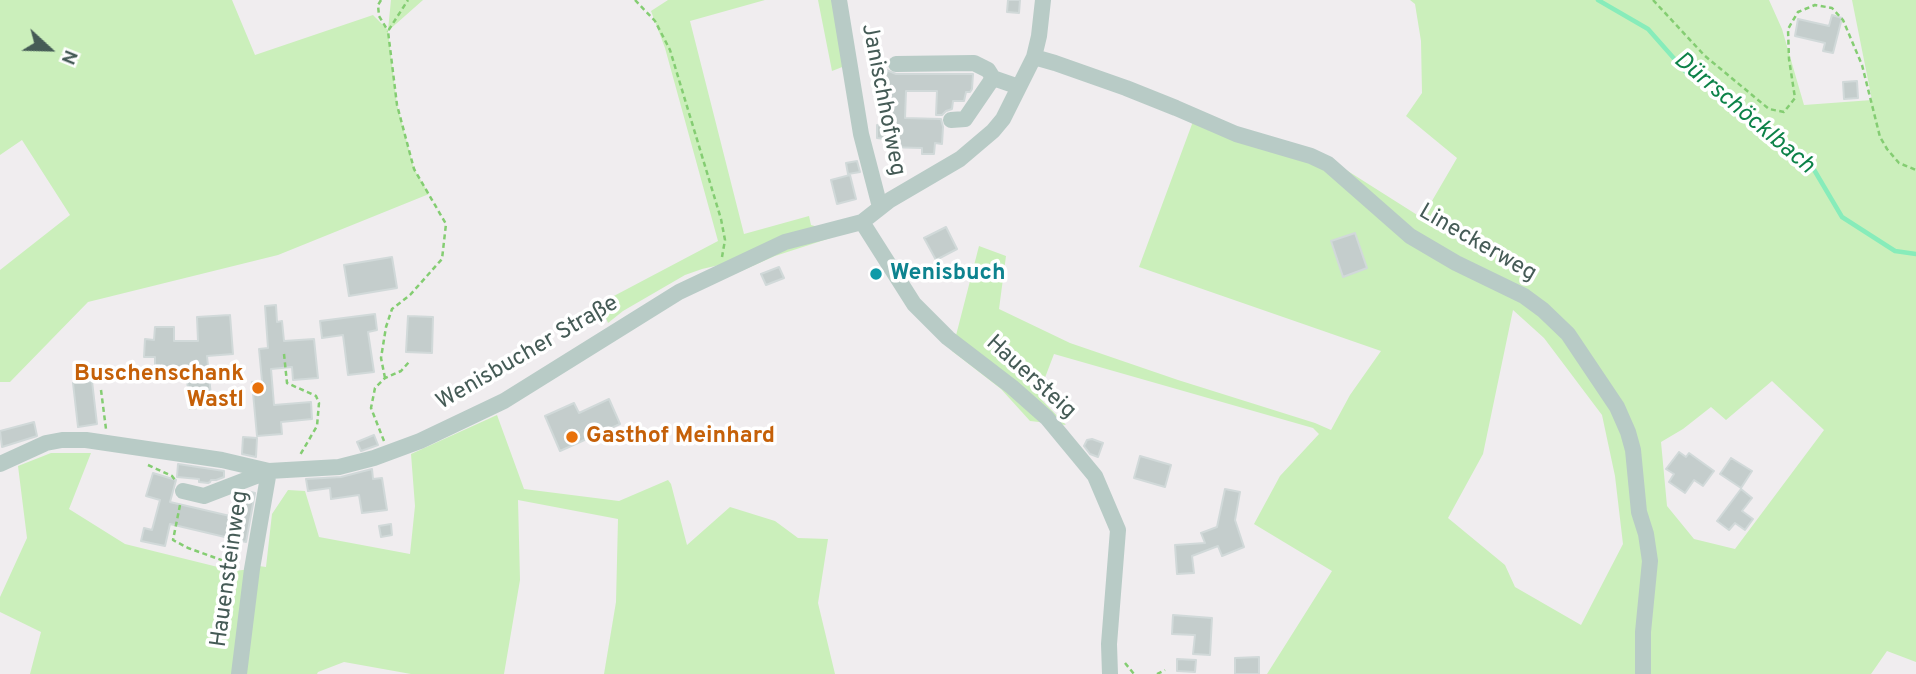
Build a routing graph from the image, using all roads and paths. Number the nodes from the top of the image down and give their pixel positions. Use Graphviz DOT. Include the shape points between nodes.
graph roads {
  1 [pos="382,0"];
  2 [pos="408,0"];
  3 [pos="635,0"];
  4 [pos="839,0"];
  5 [pos="1043,0"];
  6 [pos="1653,0"];
  7 [pos="388,31"];
  8 [pos="1034,57"];
  9 [pos="896,64"];
  10 [pos="993,78"];
  11 [pos="1019,88"];
  12 [pos="951,120"];
  13 [pos="1916,170"];
  14 [pos="880,207"];
  15 [pos="862,222"];
  16 [pos="718,273"];
  17 [pos="284,354"];
  18 [pos="408,362"];
  19 [pos="386,378"];
  20 [pos="101,390"];
  21 [pos="107,442"];
  22 [pos="390,453"];
  23 [pos="0,464"];
  24 [pos="147,464"];
  25 [pos="292,470"];
  26 [pos="269,471"];
  27 [pos="183,491"];
  28 [pos="252,565"];
  29 [pos="1166,670"];
  30 [pos="239,674"];
  31 [pos="1110,674"];
  32 [pos="1157,674"];
  33 [pos="1643,674"];
  1 -- 7 [label="path" via="379,16"];
  2 -- 7 [label="path"];
  3 -- 16 [label="path" via="655,21 670,50 723,230"];
  4 -- 14 [label="street, Janischhofweg"];
  5 -- 8 [label="street, Wenisbucher Straße"];
  6 -- 13 [label="path" via="1716,64 1769,109 1784,112 1795,98 1788,29 1798,12 1815,5 1832,8 1843,20 1862,65 1886,149 1899,163"];
  7 -- 19 [label="path" via="397,105 414,169 446,224 442,259 392,309 382,358"];
  8 -- 11 [label="street, Wenisbucher Straße"];
  8 -- 33 [label="street, Lineckerweg" via="1328,164 1410,236 1524,296 1567,334 1617,407 1633,450 1650,561"];
  9 -- 10 [label="street" via="974,63"];
  10 -- 11 [label="street"];
  10 -- 12 [label="street" via="965,119"];
  11 -- 14 [label="street, Wenisbucher Straße" via="1003,119 982,142"];
  14 -- 15 [label="street, Wenisbucher Straße"];
  15 -- 16 [label="street, Wenisbucher Straße" via="785,242"];
  15 -- 31 [label="street, Hauersteig" via="914,304 948,338 1047,418 1095,475 1118,530"];
  16 -- 22 [label="street, Wenisbucher Straße" via="679,292 504,401"];
  17 -- 25 [label="path" via="286,383 316,396 319,403 317,426"];
  18 -- 19 [label="path"];
  19 -- 22 [label="path" via="375,388 371,408"];
  20 -- 21 [label="path"];
  21 -- 23 [label="street, Wenisbucher Straße" via="46,443"];
  21 -- 26 [label="street, Wenisbucher Straße"];
  22 -- 25 [label="street, Wenisbucher Straße" via="339,467"];
  24 -- 27 [label="path" via="172,476"];
  25 -- 26 [label="street, Wenisbucher Straße"];
  26 -- 27 [label="street" via="204,496"];
  26 -- 28 [label="street, Hauensteinweg"];
  27 -- 28 [label="path" via="173,540 228,562"];
  28 -- 30 [label="street, Hauensteinweg"];
  29 -- 32 [label="path"];
}
